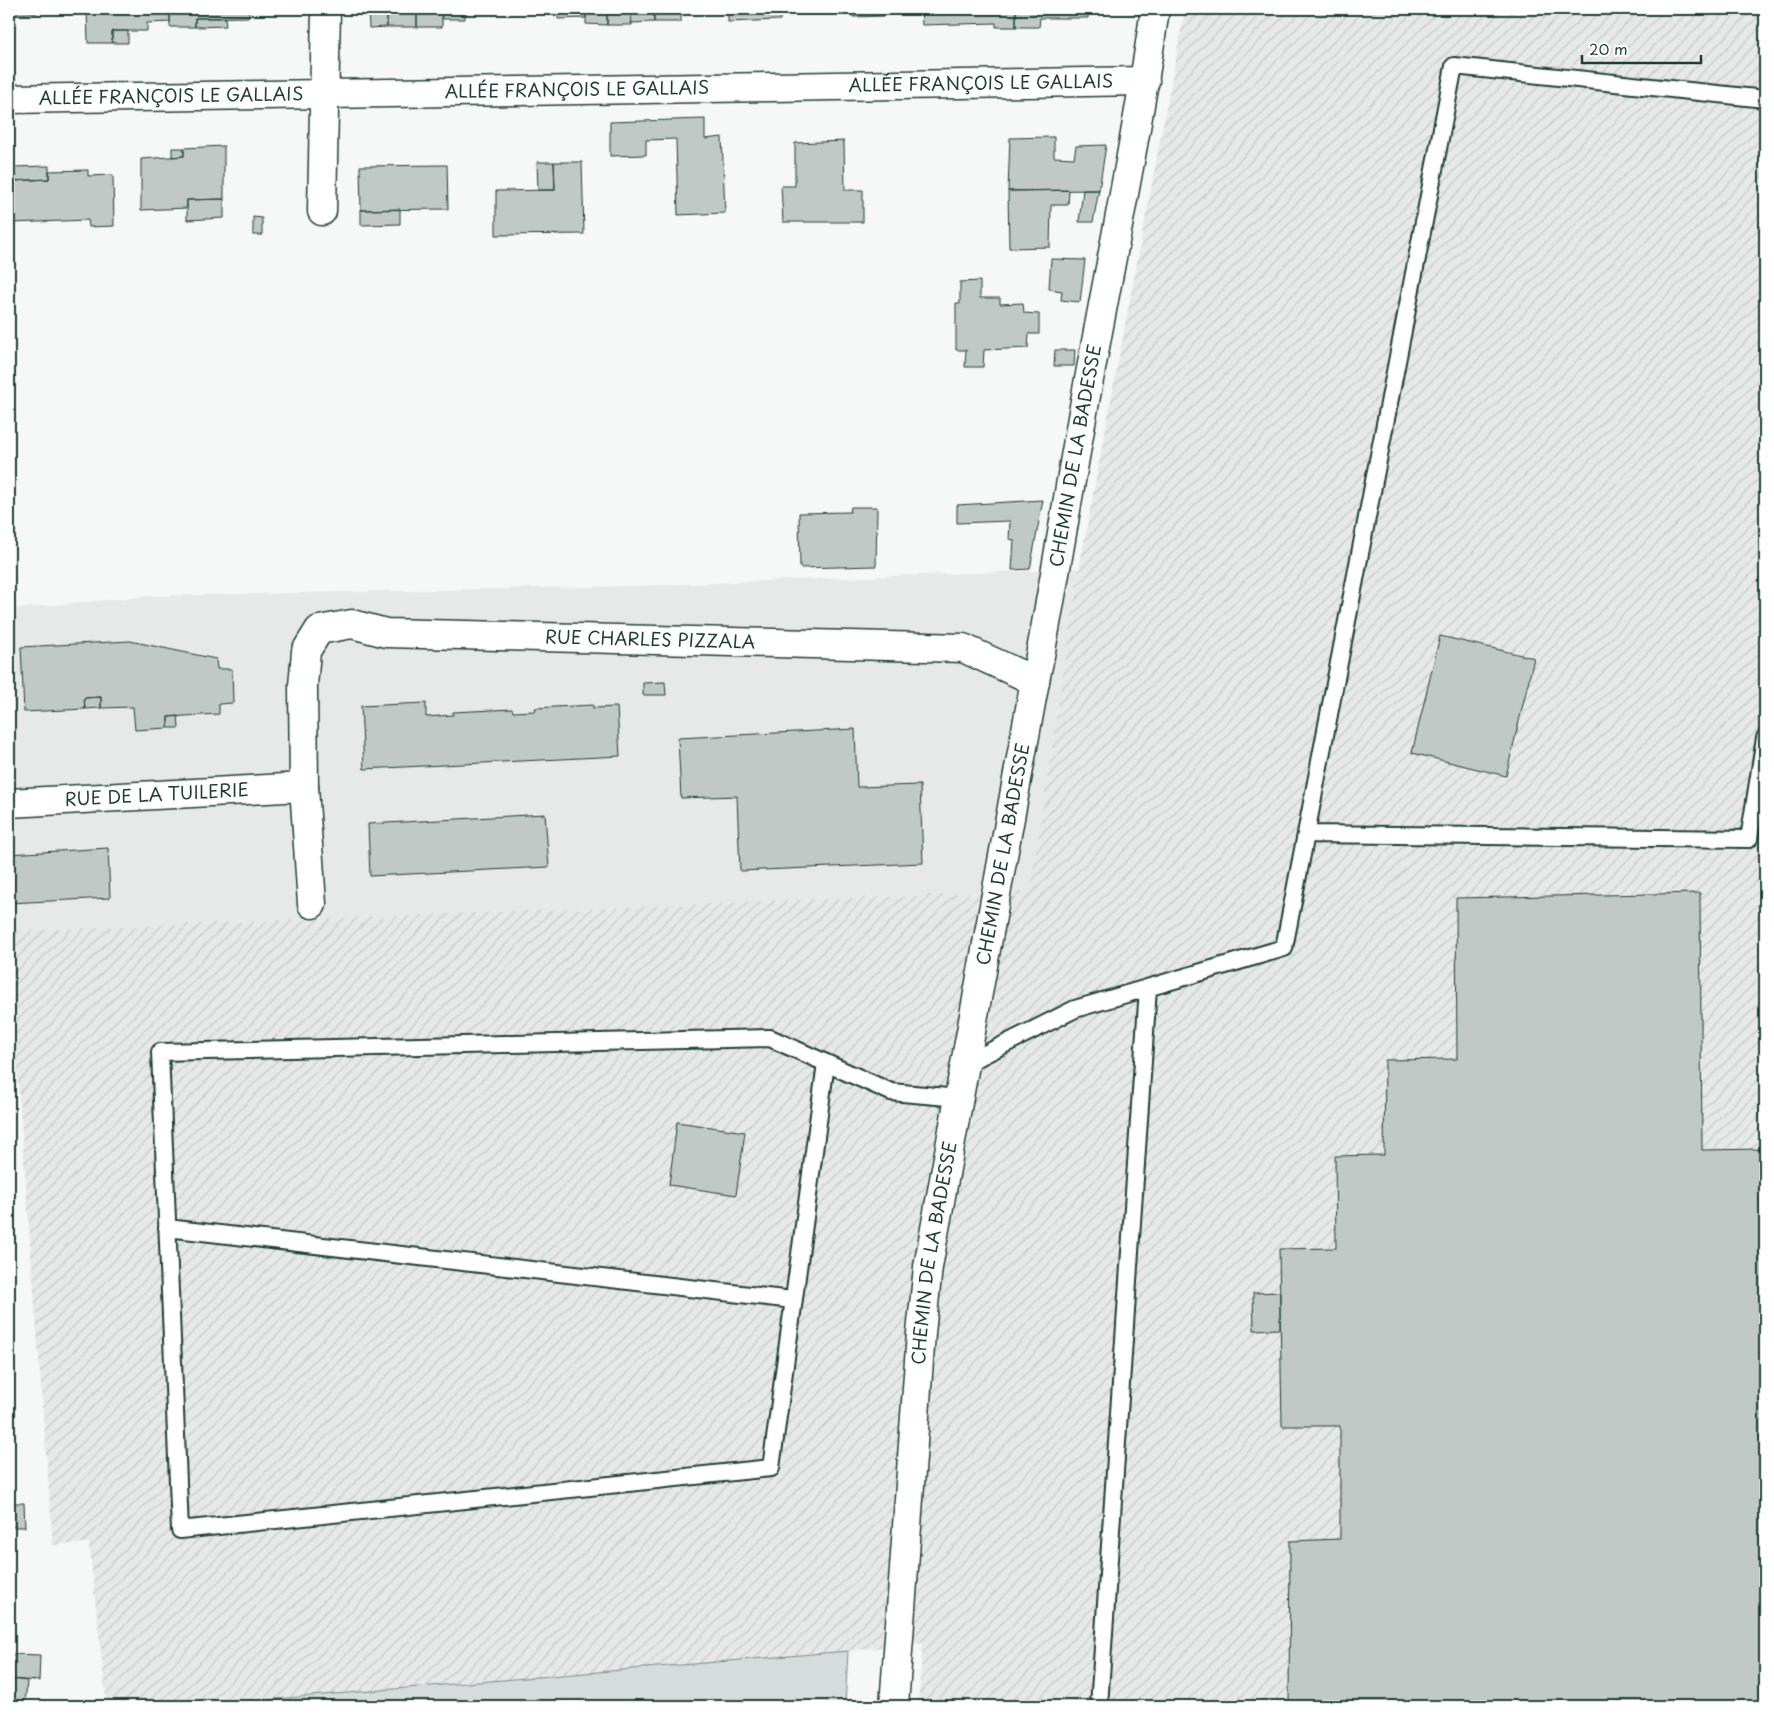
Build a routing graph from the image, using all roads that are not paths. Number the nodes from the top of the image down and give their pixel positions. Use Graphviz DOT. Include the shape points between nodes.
graph roads {
  1 [pos="326,9"];
  2 [pos="1155,9"];
  3 [pos="1145,81"];
  4 [pos="324,95"];
  5 [pos="9,99"];
  6 [pos="1765,100"];
  7 [pos="322,211"];
  8 [pos="1035,681"];
  9 [pos="1765,738"];
  10 [pos="304,787"];
  11 [pos="9,803"];
  12 [pos="1306,834"];
  13 [pos="312,904"];
  14 [pos="1148,988"];
  15 [pos="826,1063"];
  16 [pos="965,1064"];
  17 [pos="959,1098"];
  18 [pos="167,1228"];
  19 [pos="794,1300"];
  20 [pos="894,1706"];
  21 [pos="1099,1706"];
  1 -- 4 [label="street"];
  2 -- 3 [label="street, CHEMIN DE LA BADESSE"];
  3 -- 4 [label="street, ALLÉE FRANÇOIS LE GALLAIS"];
  3 -- 8 [label="street, CHEMIN DE LA BADESSE"];
  4 -- 5 [label="street, ALLÉE FRANÇOIS LE GALLAIS"];
  4 -- 7 [label="street"];
  6 -- 12 [label="lane" via="1454,66"];
  8 -- 10 [label="street, RUE CHARLES PIZZALA" via="963,648 386,632 352,624 319,630 306,651"];
  8 -- 16 [label="street, CHEMIN DE LA BADESSE"];
  9 -- 12 [label="lane" via="1749,839"];
  10 -- 11 [label="street, RUE DE LA TUILERIE"];
  10 -- 13 [label="street"];
  12 -- 14 [label="lane" via="1284,948"];
  14 -- 16 [label="lane" via="1075,1009"];
  14 -- 21 [label="lane"];
  15 -- 17 [label="lane" via="891,1092"];
  15 -- 18 [label="lane" via="770,1038 160,1052"];
  15 -- 19 [label="lane"];
  16 -- 17 [label="street, CHEMIN DE LA BADESSE"];
  17 -- 20 [label="street, CHEMIN DE LA BADESSE" via="928,1267"];
  18 -- 19 [label="lane"];
  18 -- 19 [label="lane" via="180,1530 770,1468"];
}
